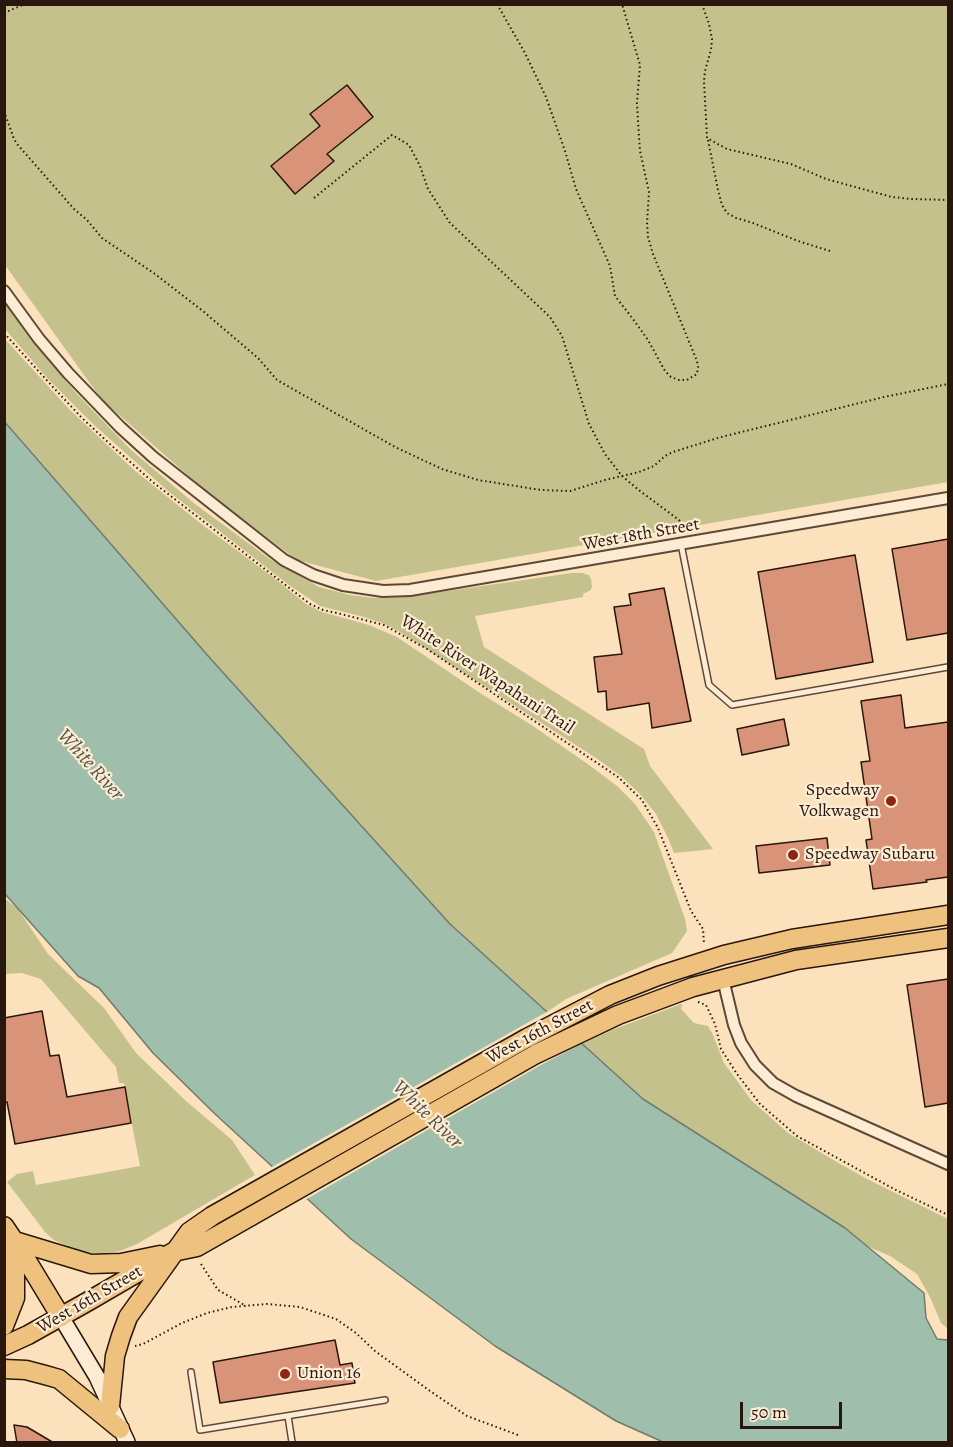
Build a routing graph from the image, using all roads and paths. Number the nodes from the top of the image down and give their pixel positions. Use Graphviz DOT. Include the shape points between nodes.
graph roads {
  1 [pos="25,4"];
  2 [pos="497,4"];
  3 [pos="622,4"];
  4 [pos="702,4"];
  5 [pos="4,13"];
  6 [pos="4,111"];
  7 [pos="707,138"];
  8 [pos="314,198"];
  9 [pos="948,200"];
  10 [pos="830,251"];
  11 [pos="4,291"];
  12 [pos="4,333"];
  13 [pos="948,384"];
  14 [pos="622,476"];
  15 [pos="948,498"];
  16 [pos="694,542"];
  17 [pos="681,544"];
  18 [pos="948,667"];
  19 [pos="948,915"];
  20 [pos="948,938"];
  21 [pos="705,948"];
  22 [pos="723,979"];
  23 [pos="697,1000"];
  24 [pos="948,1164"];
  25 [pos="948,1215"];
  26 [pos="4,1226"];
  27 [pos="15,1241"];
  28 [pos="173,1252"];
  29 [pos="201,1264"];
  30 [pos="246,1306"];
  31 [pos="61,1317"];
  32 [pos="4,1326"];
  33 [pos="4,1346"];
  34 [pos="133,1346"];
  35 [pos="4,1369"];
  36 [pos="191,1372"];
  37 [pos="385,1400"];
  38 [pos="110,1406"];
  39 [pos="288,1416"];
  40 [pos="518,1435"];
  41 [pos="123,1436"];
  42 [pos="292,1443"];
  1 -- 5 [label="path"];
  2 -- 3 [label="path" via="546,97 576,189 610,266 615,296 665,370 671,377 687,380 697,374 697,361 648,237 649,192 640,151 638,114 640,65"];
  4 -- 7 [label="path" via="711,39 704,81"];
  6 -- 14 [label="path" via="17,144 102,238 204,312 258,358 277,380 395,447 442,469 478,480 570,491"];
  7 -- 9 [label="path" via="727,149 791,164 826,179 892,197"];
  7 -- 10 [label="path" via="727,213"];
  8 -- 14 [label="path" via="392,135 409,145 428,189 450,222 556,326 589,424"];
  11 -- 17 [label="street, West 18th Street" via="68,373 153,457 273,553 319,578 370,590 410,590"];
  12 -- 21 [label="path, White River Wapahani Trail" via="111,445 310,604 384,625 427,649 618,777 642,800 658,828 691,911 703,929"];
  13 -- 14 [label="path" via="721,437 674,452 654,466"];
  14 -- 16 [label="path" via="679,520"];
  15 -- 16 [label="street, West 18th Street"];
  16 -- 17 [label="street, West 18th Street"];
  17 -- 18 [label="lane" via="709,685 732,705"];
  19 -- 28 [label="main road, West 16th Street" via="792,939 687,966 610,994 212,1216 189,1232"];
  20 -- 22 [label="main road, West 16th Street" via="796,960"];
  22 -- 24 [label="street" via="741,1043 773,1083"];
  22 -- 28 [label="main road, West 16th Street" via="618,1015 536,1054 197,1247"];
  23 -- 25 [label="path" via="706,1005 721,1049 737,1074 760,1104 797,1136"];
  26 -- 27 [label="main road"];
  27 -- 28 [label="main road" via="91,1264 121,1263"];
  27 -- 31 [label="main road"];
  27 -- 32 [label="main road" via="15,1298"];
  28 -- 31 [label="main road, West 16th Street"];
  28 -- 38 [label="main road" via="128,1317 115,1356"];
  29 -- 30 [label="path" via="218,1290"];
  30 -- 34 [label="path" via="207,1313"];
  30 -- 40 [label="path" via="300,1307 336,1319 467,1416"];
  31 -- 33 [label="main road, West 16th Street"];
  31 -- 38 [label="main road"];
  35 -- 41 [label="main road" via="26,1370 59,1380"];
  36 -- 39 [label="lane" via="200,1430"];
  37 -- 39 [label="lane"];
  38 -- 41 [label="main road"];
  39 -- 42 [label="lane"];
}
